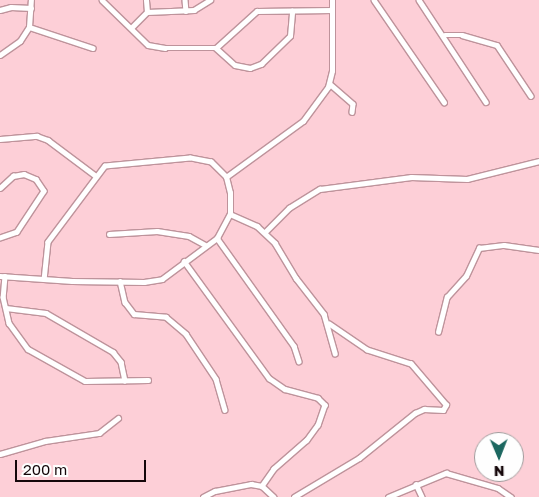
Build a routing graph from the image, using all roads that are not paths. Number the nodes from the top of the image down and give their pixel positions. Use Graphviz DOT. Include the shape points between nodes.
graph roads {
  1 [pos="31,0"];
  2 [pos="102,0"];
  3 [pos="146,0"];
  4 [pos="185,0"];
  5 [pos="210,0"];
  6 [pos="332,0"];
  7 [pos="374,0"];
  8 [pos="419,0"];
  9 [pos="31,8"];
  10 [pos="0,10"];
  11 [pos="332,10"];
  12 [pos="186,11"];
  13 [pos="292,11"];
  14 [pos="147,12"];
  15 [pos="29,27"];
  16 [pos="131,28"];
  17 [pos="445,35"];
  18 [pos="93,48"];
  19 [pos="216,48"];
  20 [pos="0,55"];
  21 [pos="330,84"];
  22 [pos="530,96"];
  23 [pos="444,102"];
  24 [pos="486,102"];
  25 [pos="352,112"];
  26 [pos="0,139"];
  27 [pos="539,161"];
  28 [pos="96,176"];
  29 [pos="226,177"];
  30 [pos="0,188"];
  31 [pos="230,214"];
  32 [pos="265,232"];
  33 [pos="109,234"];
  34 [pos="0,238"];
  35 [pos="217,238"];
  36 [pos="205,245"];
  37 [pos="539,250"];
  38 [pos="184,261"];
  39 [pos="2,276"];
  40 [pos="44,278"];
  41 [pos="120,281"];
  42 [pos="6,308"];
  43 [pos="329,324"];
  44 [pos="438,332"];
  45 [pos="335,353"];
  46 [pos="299,361"];
  47 [pos="148,380"];
  48 [pos="125,381"];
  49 [pos="225,410"];
  50 [pos="118,418"];
  51 [pos="0,454"];
  52 [pos="416,484"];
  53 [pos="262,486"];
  54 [pos="203,497"];
  55 [pos="274,497"];
  56 [pos="294,497"];
  57 [pos="388,497"];
  58 [pos="422,497"];
  59 [pos="511,497"];
  1 -- 9 [label="street"];
  2 -- 16 [label="street"];
  3 -- 14 [label="street"];
  4 -- 12 [label="street"];
  5 -- 12 [label="street"];
  6 -- 11 [label="street"];
  7 -- 23 [label="street"];
  8 -- 17 [label="street"];
  9 -- 10 [label="street"];
  9 -- 15 [label="street"];
  11 -- 13 [label="street"];
  11 -- 21 [label="street"];
  12 -- 14 [label="street"];
  13 -- 19 [label="street" via="255,13"];
  13 -- 19 [label="street" via="290,36 261,64 250,68 235,65"];
  14 -- 16 [label="street"];
  15 -- 18 [label="street"];
  15 -- 20 [label="street" via="20,41"];
  16 -- 19 [label="street" via="156,48"];
  17 -- 22 [label="street" via="462,35 498,45"];
  17 -- 24 [label="street"];
  21 -- 25 [label="street" via="352,104"];
  21 -- 29 [label="street" via="303,121"];
  26 -- 28 [label="street" via="37,136 48,140"];
  27 -- 32 [label="street" via="467,178 411,177 320,189 289,208"];
  28 -- 29 [label="street" via="111,164 190,158 211,162"];
  28 -- 40 [label="street" via="48,242"];
  29 -- 31 [label="street"];
  30 -- 34 [label="street" via="13,176 24,174 36,179 44,191 17,232"];
  31 -- 32 [label="street"];
  31 -- 35 [label="street"];
  32 -- 43 [label="street"];
  33 -- 36 [label="street" via="157,231 189,236"];
  35 -- 36 [label="street"];
  35 -- 46 [label="street" via="294,346"];
  36 -- 38 [label="street"];
  37 -- 44 [label="street" via="504,245 479,248 466,276 447,297"];
  38 -- 41 [label="street" via="157,280"];
  38 -- 53 [label="street" via="269,378 285,389 318,398 325,405 318,425 307,440 274,469"];
  39 -- 40 [label="street"];
  39 -- 42 [label="street"];
  40 -- 41 [label="street"];
  41 -- 49 [label="street" via="125,302 134,314 166,317 186,334 216,379"];
  42 -- 48 [label="street" via="42,311 114,352 123,367"];
  42 -- 48 [label="street" via="16,334 37,355 82,380"];
  43 -- 45 [label="street"];
  43 -- 56 [label="street" via="367,350 411,364 446,405 443,410 424,409 415,413 359,458"];
  47 -- 48 [label="street"];
  50 -- 51 [label="street" via="99,432 53,439"];
  52 -- 57 [label="street"];
  52 -- 58 [label="street"];
  52 -- 59 [label="street" via="437,474 449,473 498,488"];
  53 -- 54 [label="street" via="245,484"];
  53 -- 55 [label="street"];
}
